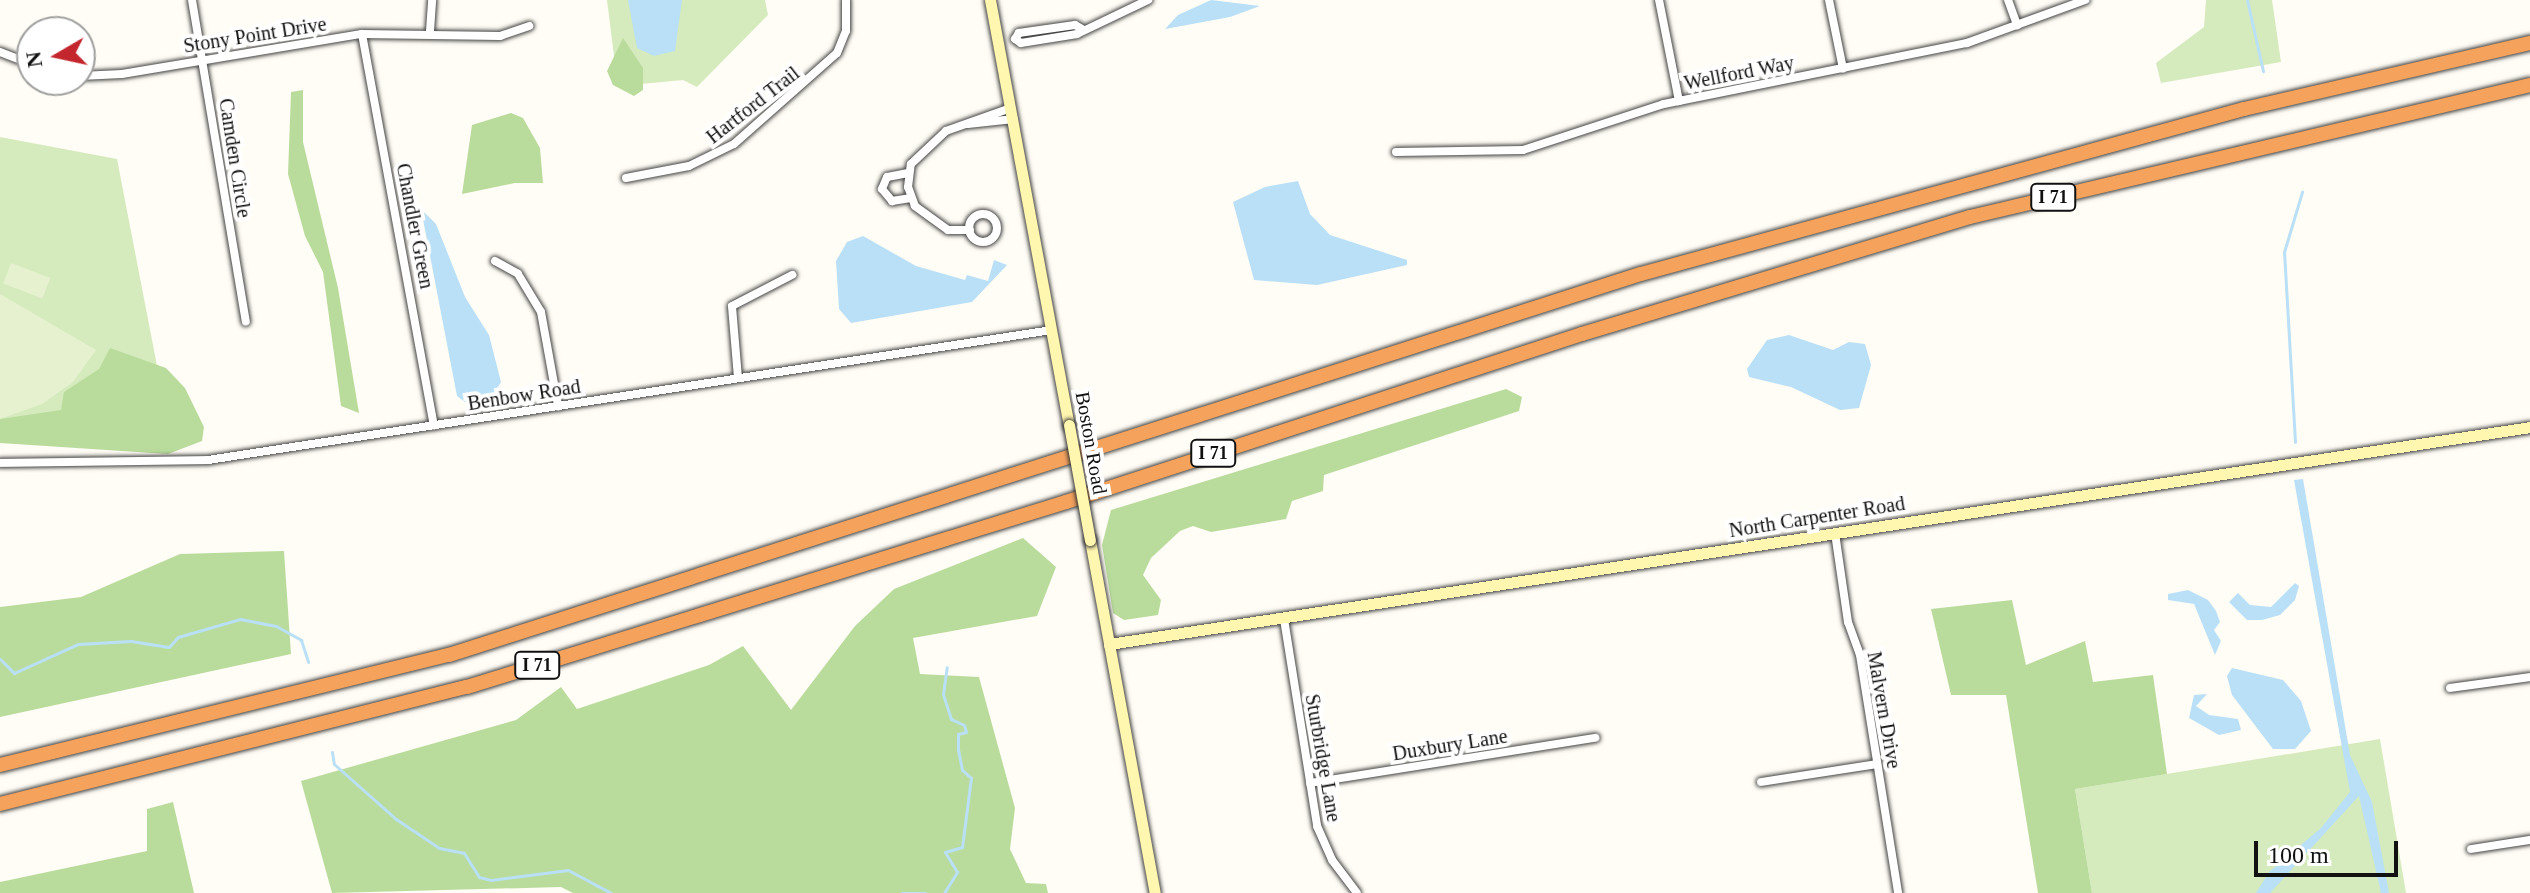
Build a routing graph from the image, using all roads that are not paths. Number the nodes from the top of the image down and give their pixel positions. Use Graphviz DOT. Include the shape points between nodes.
graph roads {
  1 [pos="192,0"];
  2 [pos="432,0"];
  3 [pos="846,0"];
  4 [pos="990,0"];
  5 [pos="1148,0"];
  6 [pos="1659,0"];
  7 [pos="1829,0"];
  8 [pos="2008,0"];
  9 [pos="2085,0"];
  10 [pos="2017,25"];
  11 [pos="529,26"];
  12 [pos="430,31"];
  13 [pos="362,34"];
  14 [pos="998,42"];
  15 [pos="2530,43"];
  16 [pos="202,59"];
  17 [pos="1843,69"];
  18 [pos="96,75"];
  19 [pos="2530,85"];
  20 [pos="1679,101"];
  21 [pos="1012,114"];
  22 [pos="1396,152"];
  23 [pos="908,173"];
  24 [pos="626,178"];
  25 [pos="911,198"];
  26 [pos="970,230"];
  27 [pos="495,261"];
  28 [pos="792,275"];
  29 [pos="246,321"];
  30 [pos="1052,330"];
  31 [pos="738,378"];
  32 [pos="558,406"];
  33 [pos="434,425"];
  34 [pos="2530,427"];
  35 [pos="0,463"];
  36 [pos="1835,533"];
  37 [pos="1284,619"];
  38 [pos="1109,644"];
  39 [pos="2530,677"];
  40 [pos="2450,688"];
  41 [pos="1595,738"];
  42 [pos="1877,764"];
  43 [pos="0,765"];
  44 [pos="1761,782"];
  45 [pos="1310,783"];
  46 [pos="0,804"];
  47 [pos="2530,840"];
  48 [pos="2471,849"];
  49 [pos="1155,893"];
  50 [pos="1357,893"];
  51 [pos="1898,893"];
  1 -- 16 [label="street, Camden Circle"];
  2 -- 12 [label="street"];
  3 -- 24 [label="street, Hartford Trail" via="846,31 837,53 734,144 689,166"];
  4 -- 14 [label="street, Boston Road"];
  5 -- 14 [label="street" via="1082,29 1075,25 1019,33"];
  6 -- 20 [label="street"];
  7 -- 17 [label="street"];
  8 -- 10 [label="street"];
  9 -- 10 [label="street, Wellford Way"];
  10 -- 17 [label="street, Wellford Way" via="1960,45"];
  11 -- 12 [label="street, Stony Point Drive" via="500,36"];
  12 -- 13 [label="street, Stony Point Drive"];
  13 -- 16 [label="street, Stony Point Drive"];
  13 -- 33 [label="street, Chandler Green"];
  14 -- 21 [label="street, Boston Road"];
  15 -- 43 [label="highway, I 71" via="2244,109 1641,274 449,655"];
  16 -- 18 [label="street, Stony Point Drive"];
  16 -- 29 [label="street, Camden Circle"];
  17 -- 20 [label="street, Wellford Way"];
  19 -- 46 [label="highway, I 71" via="1970,217 1582,334 1066,502 467,687"];
  20 -- 22 [label="street, Wellford Way" via="1523,150"];
  21 -- 23 [label="street" via="967,124 929,143"];
  21 -- 30 [label="street, Boston Road"];
  23 -- 25 [label="street"];
  23 -- 25 [label="street" via="887,177 882,189 892,201"];
  25 -- 26 [label="street" via="943,227"];
  27 -- 32 [label="street" via="518,274 541,312"];
  28 -- 31 [label="street" via="732,306"];
  30 -- 31 [label="street, Benbow Road"];
  30 -- 38 [label="street, Boston Road, bridge"];
  31 -- 32 [label="street, Benbow Road"];
  32 -- 33 [label="street, Benbow Road"];
  33 -- 35 [label="street, Benbow Road" via="169,464"];
  34 -- 36 [label="street, North Carpenter Road"];
  36 -- 37 [label="street, North Carpenter Road"];
  36 -- 42 [label="street, Malvern Drive"];
  37 -- 38 [label="street, North Carpenter Road"];
  37 -- 45 [label="street, Sturbridge Lane"];
  38 -- 49 [label="street, Boston Road"];
  39 -- 40 [label="street"];
  41 -- 45 [label="street, Duxbury Lane"];
  42 -- 44 [label="street"];
  42 -- 51 [label="street, Malvern Drive"];
  45 -- 50 [label="street, Sturbridge Lane" via="1324,844"];
  47 -- 48 [label="street"];
}
